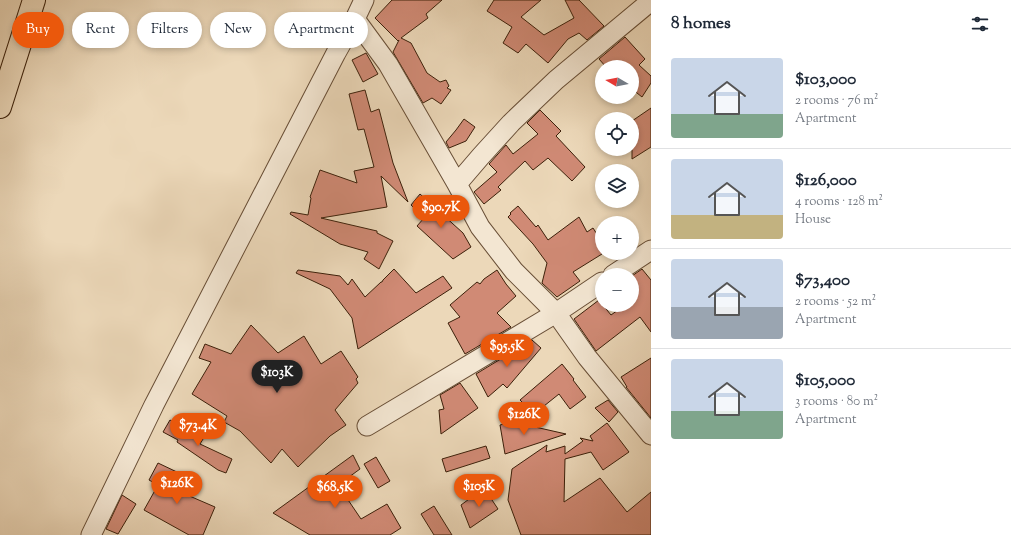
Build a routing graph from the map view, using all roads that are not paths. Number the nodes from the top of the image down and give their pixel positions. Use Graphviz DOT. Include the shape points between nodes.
graph roads {
  1 [pos="34,0"];
  2 [pos="364,0"];
  3 [pos="651,1"];
  4 [pos="358,12"];
  5 [pos="368,37"];
  6 [pos="339,48"];
  7 [pos="0,107"];
  8 [pos="457,184"];
  9 [pos="651,250"];
  10 [pos="624,268"];
  11 [pos="595,287"];
  12 [pos="556,313"];
  13 [pos="367,426"];
  14 [pos="651,434"];
  15 [pos="91,535"];
  1 -- 7 [label="highway"];
  2 -- 4 [label="street"];
  3 -- 8 [label="street" via="556,80 511,123"];
  5 -- 8 [label="street" via="388,64"];
  6 -- 15 [label="street" via="154,406"];
  8 -- 12 [label="street" via="480,227 514,271"];
  9 -- 10 [label="street"];
  11 -- 12 [label="street"];
  12 -- 13 [label="street"];
  12 -- 14 [label="street" via="592,363"];
}
